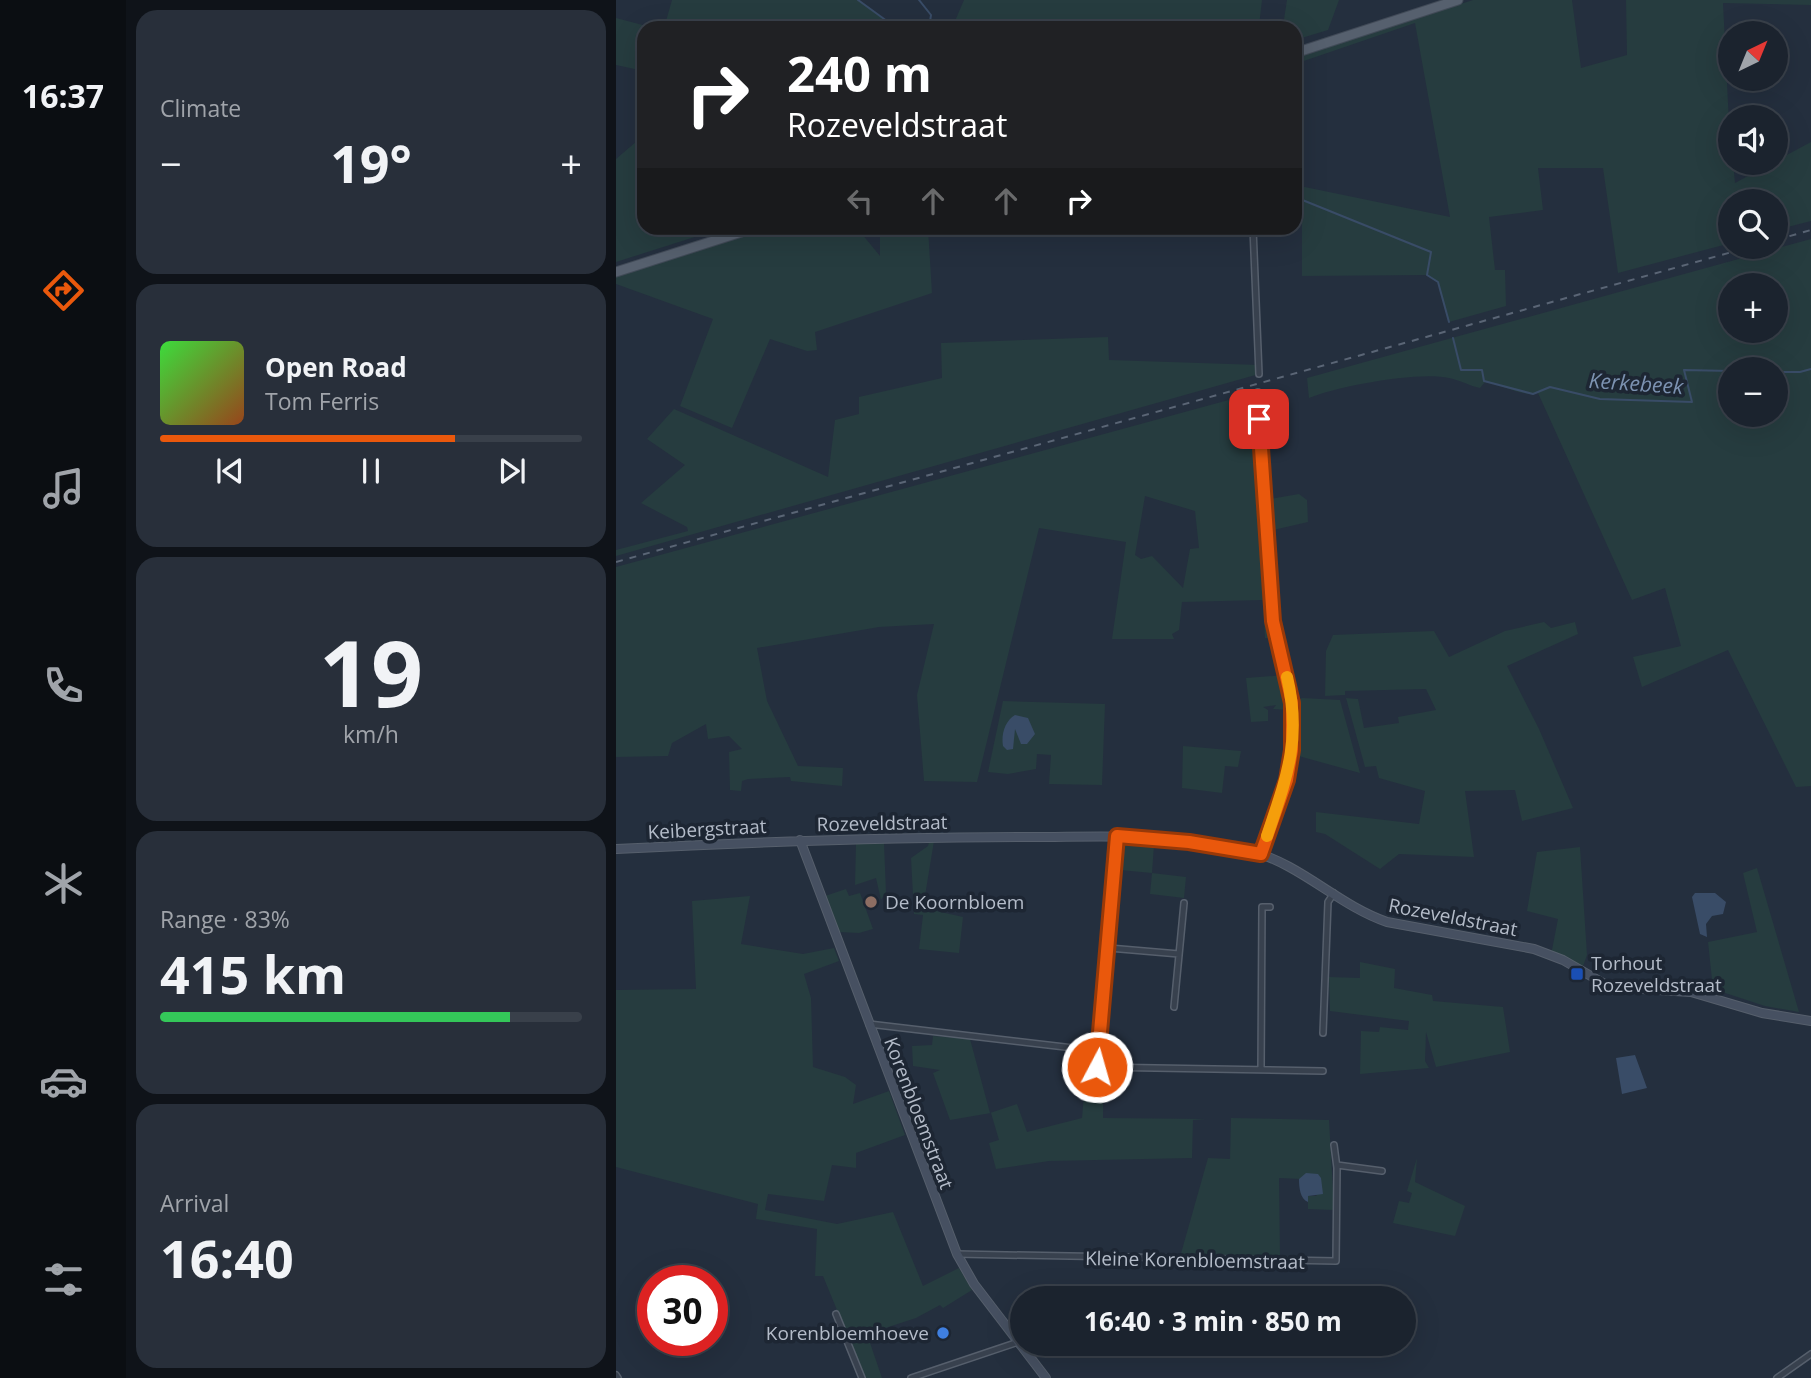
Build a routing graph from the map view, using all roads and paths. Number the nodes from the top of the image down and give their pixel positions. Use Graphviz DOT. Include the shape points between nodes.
graph roads {
  1 [pos="1458,0"];
  2 [pos="1302,51"];
  3 [pos="732,235"];
  4 [pos="1253,235"];
  5 [pos="616,272"];
  6 [pos="1259,374"];
  7 [pos="1258,392"];
  8 [pos="1117,836"];
  9 [pos="800,840"];
  10 [pos="616,849"];
  11 [pos="1261,854"];
  12 [pos="1334,893"];
  13 [pos="1184,902"];
  14 [pos="1270,907"];
  15 [pos="1109,948"];
  16 [pos="1179,954"];
  17 [pos="1174,1007"];
  18 [pos="1811,1021"];
  19 [pos="869,1024"];
  20 [pos="1323,1033"];
  21 [pos="1099,1051"];
  22 [pos="1088,1067"];
  23 [pos="1097,1067"];
  24 [pos="1261,1070"];
  25 [pos="1323,1070"];
  26 [pos="1334,1145"];
  27 [pos="1337,1165"];
  28 [pos="1382,1171"];
  29 [pos="957,1254"];
  30 [pos="836,1314"];
  31 [pos="1010,1331"];
  32 [pos="1010,1345"];
  33 [pos="1811,1353"];
  34 [pos="1029,1356"];
  35 [pos="862,1378"];
  36 [pos="911,1378"];
  37 [pos="1046,1378"];
  38 [pos="1777,1378"];
  1 -- 2 [label="main road"];
  3 -- 5 [label="main road"];
  4 -- 6 [label="street"];
  7 -- 11 [label="street" via="1273,621 1292,703 1287,780"];
  8 -- 9 [label="street, Rozeveldstraat"];
  8 -- 11 [label="street, Rozeveldstraat"];
  8 -- 15 [label="street"];
  9 -- 10 [label="street, Keibergstraat"];
  9 -- 19 [label="street, Korenbloemstraat"];
  11 -- 12 [label="street, Rozeveldstraat" via="1297,868"];
  12 -- 18 [label="street, Rozeveldstraat" via="1387,922 1547,953 1610,987 1691,992 1773,1016"];
  12 -- 20 [label="street" via="1328,902"];
  13 -- 16 [label="street"];
  14 -- 24 [label="street" via="1262,907"];
  15 -- 16 [label="street"];
  15 -- 21 [label="street"];
  16 -- 17 [label="street"];
  19 -- 21 [label="street"];
  19 -- 29 [label="street, Korenbloemstraat"];
  21 -- 23 [label="street"];
  22 -- 23 [label="street"];
  23 -- 24 [label="street"];
  24 -- 25 [label="street"];
  26 -- 27 [label="street"];
  27 -- 28 [label="street"];
  27 -- 29 [label="street, Kleine Korenbloemstraat" via="1336,1261"];
  29 -- 31 [label="street, Korenbloemstraat"];
  30 -- 35 [label="street"];
  32 -- 36 [label="street"];
  33 -- 38 [label="street"];
  34 -- 37 [label="street, Korenbloemstraat"];
}
